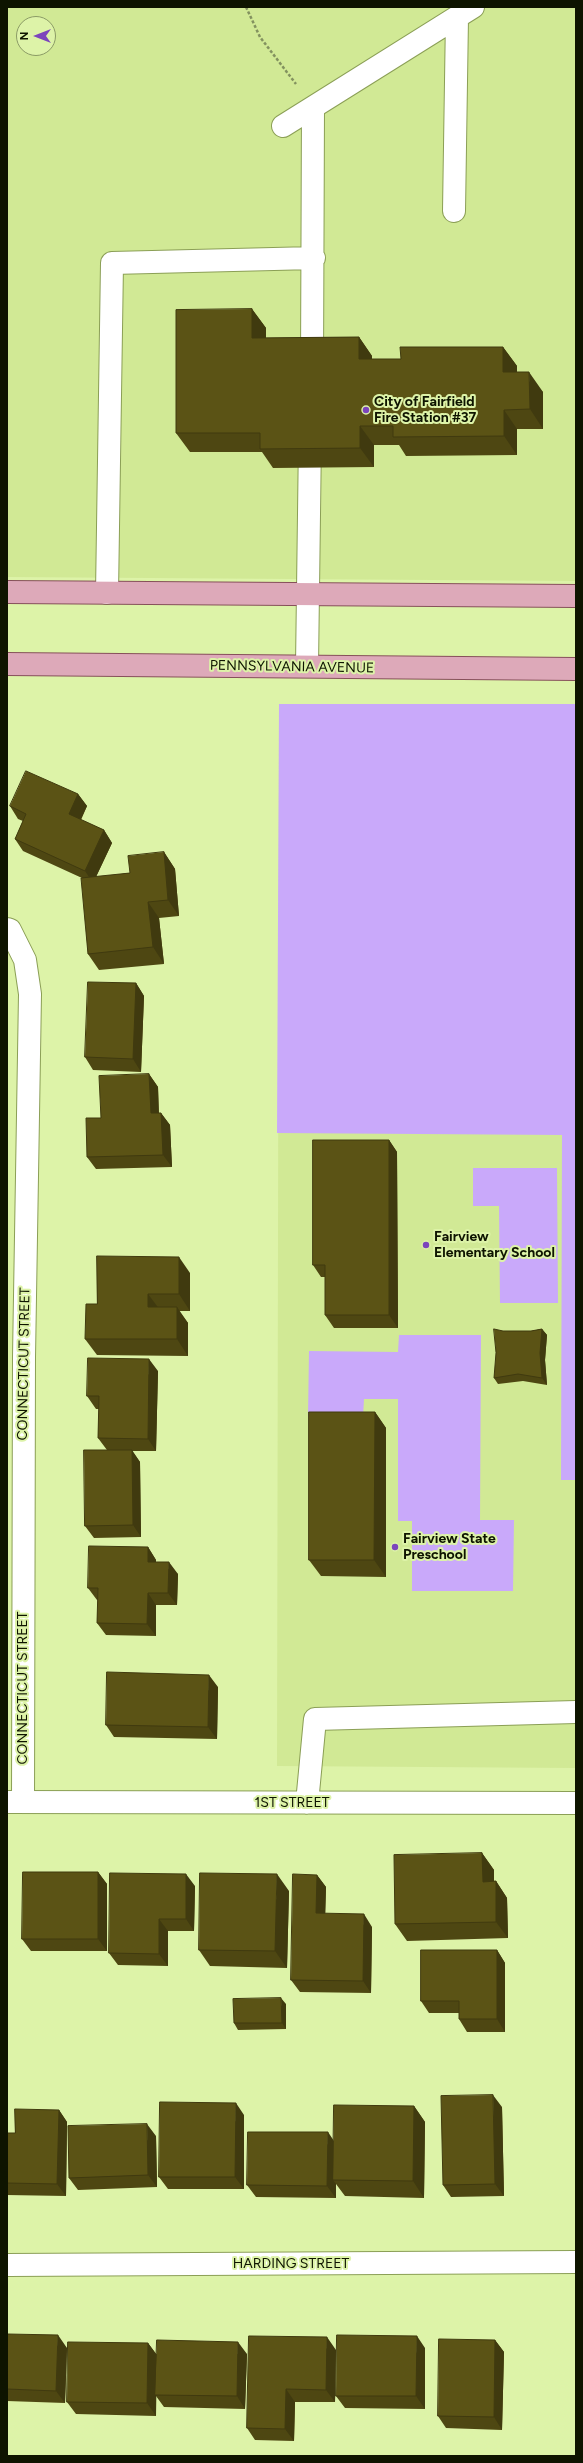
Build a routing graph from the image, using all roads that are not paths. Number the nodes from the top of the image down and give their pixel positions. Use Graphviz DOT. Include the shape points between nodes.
graph roads {
  1 [pos="465,12"];
  2 [pos="313,108"];
  3 [pos="283,126"];
  4 [pos="454,211"];
  5 [pos="314,258"];
  6 [pos="311,385"];
  7 [pos="311,417"];
  8 [pos="7,592"];
  9 [pos="107,593"];
  10 [pos="308,594"];
  11 [pos="576,596"];
  12 [pos="7,664"];
  13 [pos="307,666"];
  14 [pos="576,669"];
  15 [pos="8,929"];
  16 [pos="15,1357"];
  17 [pos="576,1712"];
  18 [pos="15,1802"];
  19 [pos="306,1803"];
  20 [pos="576,1804"];
  21 [pos="576,2262"];
  22 [pos="7,2265"];
  1 -- 2 [label="street"];
  1 -- 4 [label="street"];
  2 -- 3 [label="street"];
  2 -- 5 [label="street"];
  5 -- 6 [label="street"];
  5 -- 9 [label="street" via="112,263"];
  7 -- 10 [label="street"];
  8 -- 9 [label="main road"];
  9 -- 10 [label="main road"];
  10 -- 11 [label="main road"];
  10 -- 13 [label="street"];
  12 -- 13 [label="main road, PENNSYLVANIA AVENUE"];
  13 -- 14 [label="main road, PENNSYLVANIA AVENUE"];
  15 -- 16 [label="street, CONNECTICUT STREET" via="25,960 30,994"];
  16 -- 18 [label="street, CONNECTICUT STREET"];
  17 -- 19 [label="street" via="315,1719"];
  18 -- 19 [label="street, 1ST STREET"];
  19 -- 20 [label="street, 1ST STREET"];
  21 -- 22 [label="street, HARDING STREET"];
}
